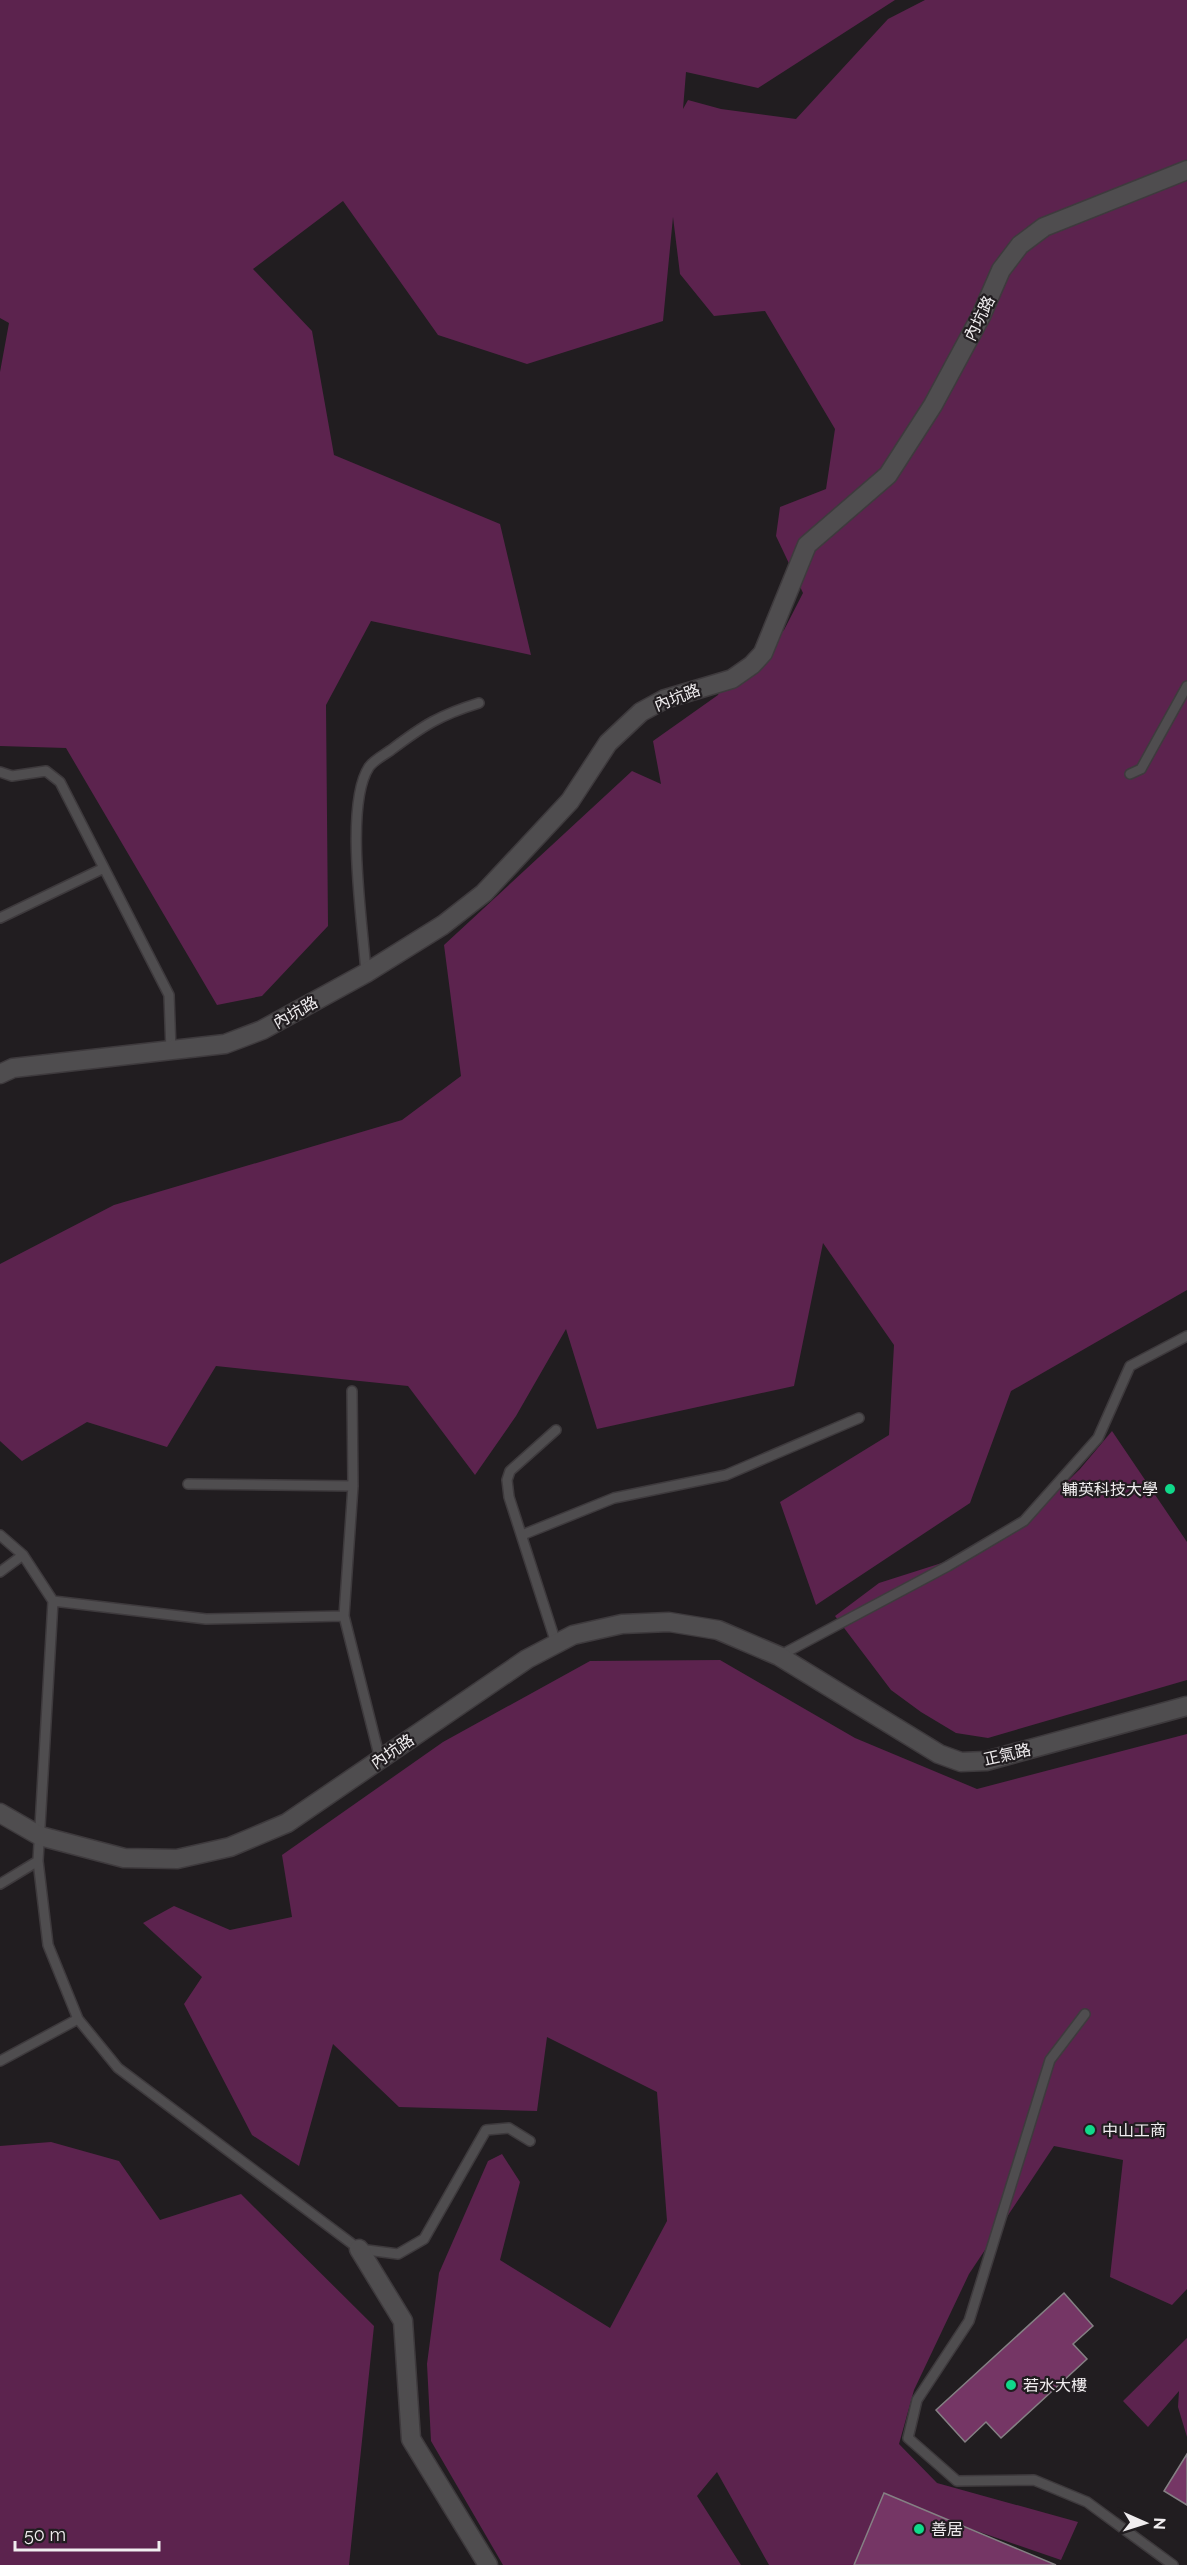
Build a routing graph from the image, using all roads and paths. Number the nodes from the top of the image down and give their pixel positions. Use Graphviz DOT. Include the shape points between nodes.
graph roads {
  1 [pos="1187,170"];
  2 [pos="1187,686"];
  3 [pos="479,703"];
  4 [pos="0,772"];
  5 [pos="1130,774"];
  6 [pos="104,868"];
  7 [pos="0,918"];
  8 [pos="366,973"];
  9 [pos="171,1051"];
  10 [pos="0,1074"];
  11 [pos="1187,1336"];
  12 [pos="352,1391"];
  13 [pos="859,1418"];
  14 [pos="556,1430"];
  15 [pos="188,1484"];
  16 [pos="353,1486"];
  17 [pos="522,1535"];
  18 [pos="0,1536"];
  19 [pos="23,1555"];
  20 [pos="0,1572"];
  21 [pos="53,1601"];
  22 [pos="344,1616"];
  23 [pos="556,1643"];
  24 [pos="779,1656"];
  25 [pos="1187,1706"];
  26 [pos="380,1759"];
  27 [pos="0,1813"];
  28 [pos="40,1836"];
  29 [pos="38,1862"];
  30 [pos="0,1884"];
  31 [pos="1084,2014"];
  32 [pos="78,2019"];
  33 [pos="0,2061"];
  34 [pos="530,2141"];
  35 [pos="359,2248"];
  36 [pos="488,2565"];
  37 [pos="1173,2565"];
  1 -- 8 [label="street, 內坑路" via="1044,227 1020,245 1001,270 933,405 888,475 807,545 771,637 757,659 732,678 665,699 641,712 608,743 570,801 484,893 444,925"];
  2 -- 5 [label="lane" via="1141,769"];
  3 -- 8 [label="lane" via="421,727 370,766 362,781 356,817"];
  4 -- 6 [label="lane" via="12,776 46,771 54,776"];
  6 -- 7 [label="lane"];
  6 -- 9 [label="lane" via="169,995"];
  8 -- 9 [label="street, 內坑路" via="262,1030 225,1044"];
  9 -- 10 [label="street, 內坑路" via="13,1068"];
  11 -- 24 [label="lane" via="1130,1366 1098,1438 1024,1521"];
  12 -- 16 [label="lane"];
  13 -- 17 [label="lane" via="736,1471 614,1498"];
  14 -- 17 [label="lane" via="510,1471 507,1480"];
  15 -- 16 [label="lane"];
  16 -- 22 [label="lane"];
  17 -- 23 [label="lane"];
  18 -- 19 [label="lane"];
  19 -- 20 [label="lane"];
  19 -- 21 [label="lane"];
  21 -- 22 [label="lane" via="206,1619"];
  21 -- 28 [label="lane"];
  22 -- 26 [label="lane"];
  23 -- 24 [label="street, 內坑路" via="622,1624 669,1622 718,1630"];
  23 -- 26 [label="street, 內坑路"];
  24 -- 25 [label="street, 正氣路" via="939,1754 961,1762 986,1761"];
  26 -- 28 [label="street, 內坑路" via="287,1823 220,1850 177,1859 124,1858"];
  27 -- 28 [label="street, 內坑路"];
  28 -- 29 [label="lane"];
  29 -- 30 [label="lane"];
  29 -- 32 [label="lane" via="48,1944"];
  31 -- 37 [label="lane" via="1050,2060 969,2321 917,2400 908,2438 957,2481 1034,2481 1087,2502"];
  32 -- 33 [label="lane"];
  32 -- 35 [label="lane" via="118,2068"];
  34 -- 35 [label="lane" via="509,2128 486,2130 424,2239 398,2254"];
  35 -- 36 [label="street" via="403,2321 411,2439"];
}
